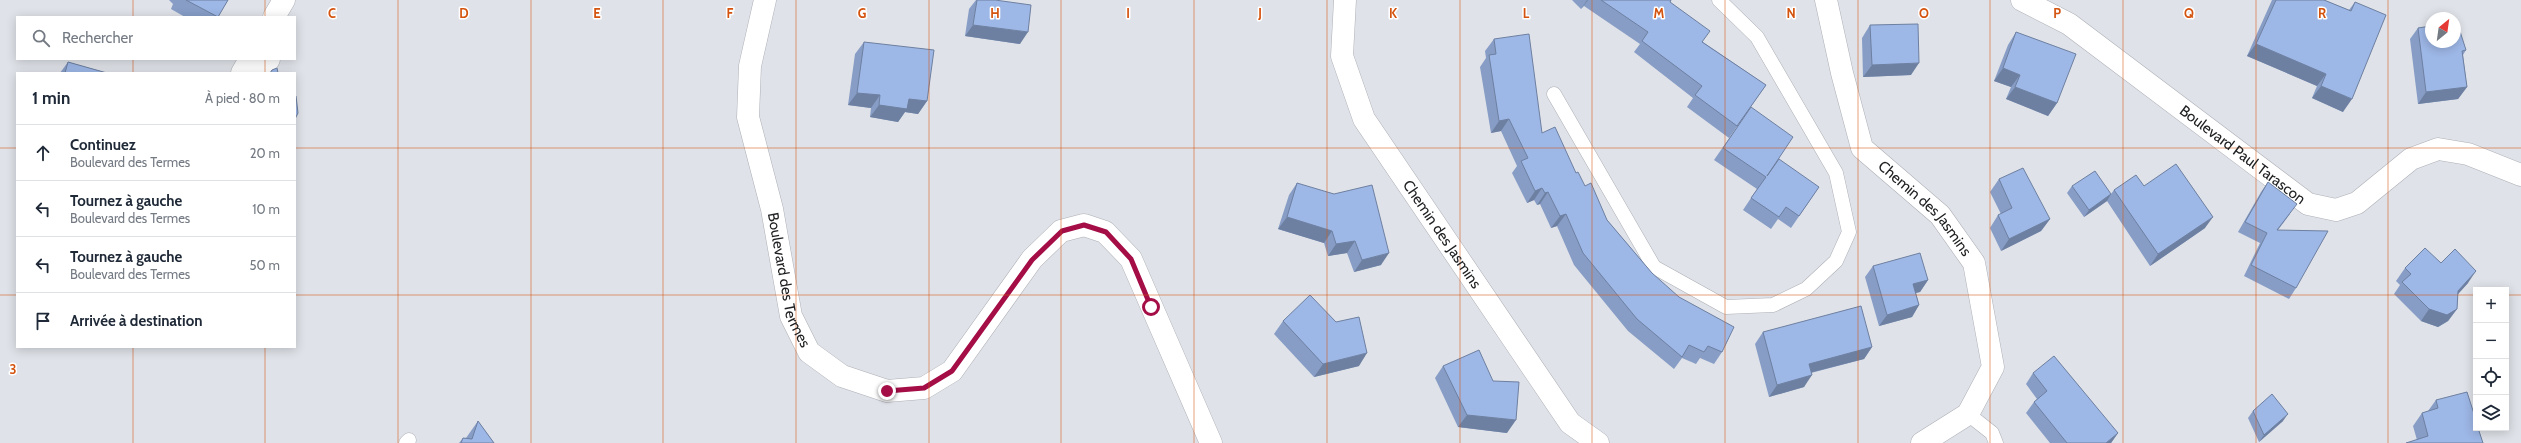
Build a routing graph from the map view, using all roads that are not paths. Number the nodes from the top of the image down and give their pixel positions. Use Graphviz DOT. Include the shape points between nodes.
graph roads {
  1 [pos="284,0"];
  2 [pos="301,0"];
  3 [pos="765,0"];
  4 [pos="1345,0"];
  5 [pos="1719,0"];
  6 [pos="1826,0"];
  7 [pos="2022,0"];
  8 [pos="275,16"];
  9 [pos="292,16"];
  10 [pos="261,62"];
  11 [pos="244,72"];
  12 [pos="1554,94"];
  13 [pos="2521,175"];
  14 [pos="1968,414"];
  15 [pos="1211,443"];
  16 [pos="1598,443"];
  17 [pos="1922,443"];
  18 [pos="1996,443"];
  1 -- 8 [label="street"];
  2 -- 9 [label="street"];
  3 -- 15 [label="street, Boulevard des Termes" via="750,66 748,117 772,209 791,316 809,352 842,376 887,391 924,388 952,371 1032,260 1062,231 1084,225 1106,232 1131,259"];
  4 -- 16 [label="street, Chemin des Jasmins" via="1342,56 1364,119 1570,423"];
  5 -- 12 [label="lane" via="1757,37 1836,173 1849,232 1836,261 1806,289 1773,305 1726,307 1654,267"];
  6 -- 14 [label="street, Chemin des Jasmins" via="1862,148 1940,215 1974,263 1993,367"];
  7 -- 13 [label="street, Boulevard Paul Tarascon" via="2068,24 2308,204 2336,210 2357,203 2411,159 2438,149 2468,154"];
  10 -- 11 [label="street"];
  14 -- 17 [label="street, Chemin des Jasmins"];
  14 -- 18 [label="lane" via="1992,433"];
}
